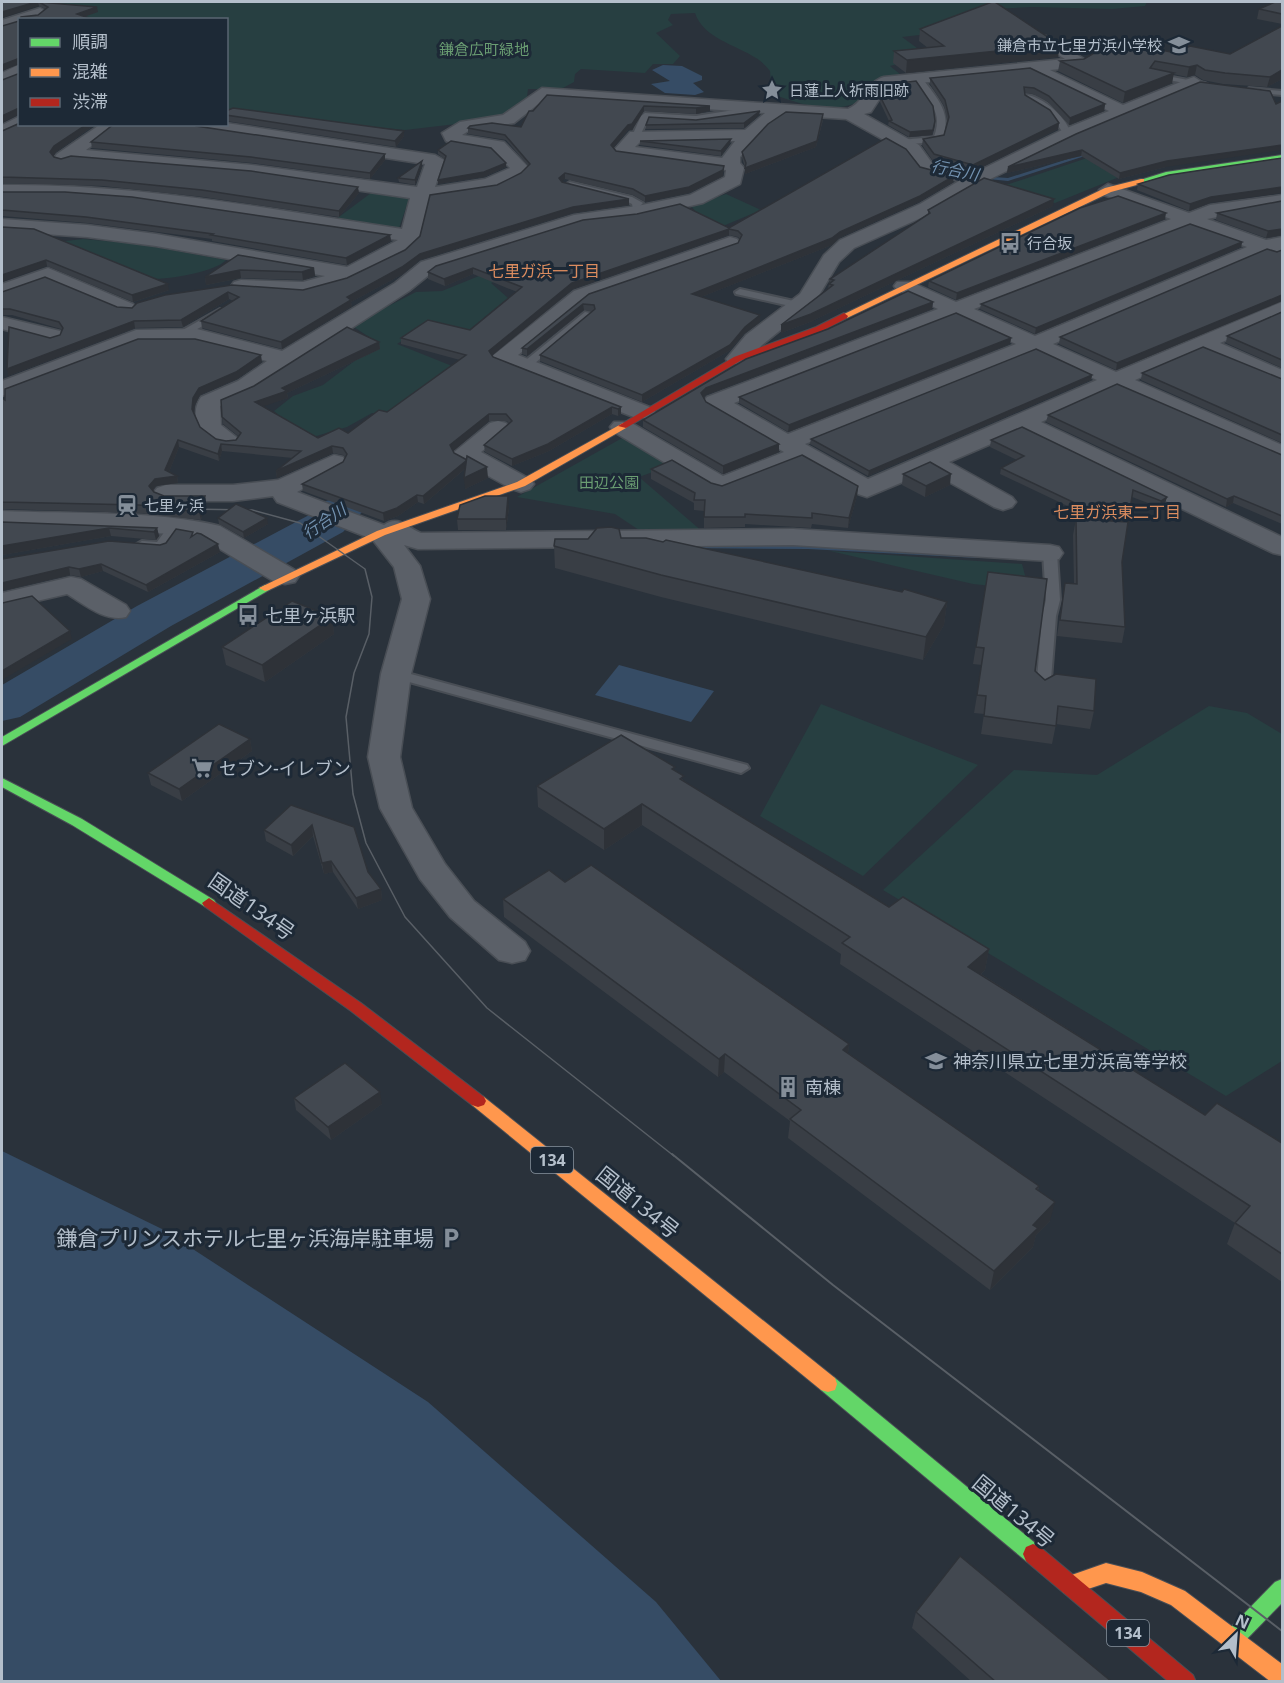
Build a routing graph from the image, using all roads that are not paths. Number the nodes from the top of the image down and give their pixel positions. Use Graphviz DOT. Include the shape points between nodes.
graph roads {
  1 [pos="18,20"];
  2 [pos="2,25"];
  3 [pos="1046,41"];
  4 [pos="1034,68"];
  5 [pos="18,70"];
  6 [pos="1153,75"];
  7 [pos="2,79"];
  8 [pos="919,80"];
  9 [pos="1194,82"];
  10 [pos="1213,86"];
  11 [pos="1235,89"];
  12 [pos="1282,93"];
  13 [pos="1028,97"];
  14 [pos="774,108"];
  15 [pos="1121,111"];
  16 [pos="16,112"];
  17 [pos="850,114"];
  18 [pos="110,126"];
  19 [pos="209,126"];
  20 [pos="2,132"];
  21 [pos="1068,134"];
  22 [pos="750,135"];
  23 [pos="636,136"];
  24 [pos="293,140"];
  25 [pos="903,142"];
  26 [pos="68,154"];
  27 [pos="1282,157"];
  28 [pos="731,165"];
  29 [pos="252,170"];
  30 [pos="974,180"];
  31 [pos="566,184"];
  32 [pos="1108,190"];
  33 [pos="6,193"];
  34 [pos="424,194"];
  35 [pos="1282,200"];
  36 [pos="205,204"];
  37 [pos="637,212"];
  38 [pos="1188,219"];
  39 [pos="2,225"];
  40 [pos="409,236"];
  41 [pos="156,240"];
  42 [pos="730,243"];
  43 [pos="1277,247"];
  44 [pos="350,274"];
  45 [pos="904,286"];
  46 [pos="2,291"];
  47 [pos="740,292"];
  48 [pos="235,293"];
  49 [pos="800,305"];
  50 [pos="130,307"];
  51 [pos="953,308"];
  52 [pos="1281,310"];
  53 [pos="589,314"];
  54 [pos="2,323"];
  55 [pos="179,335"];
  56 [pos="52,336"];
  57 [pos="1038,343"];
  58 [pos="1203,344"];
  59 [pos="285,359"];
  60 [pos="737,359"];
  61 [pos="525,366"];
  62 [pos="1282,378"];
  63 [pos="1117,381"];
  64 [pos="2,389"];
  65 [pos="644,413"];
  66 [pos="1024,423"];
  67 [pos="622,427"];
  68 [pos="498,428"];
  69 [pos="228,440"];
  70 [pos="793,448"];
  71 [pos="1282,453"];
  72 [pos="334,462"];
  73 [pos="930,462"];
  74 [pos="521,484"];
  75 [pos="282,487"];
  76 [pos="166,493"];
  77 [pos="1004,502"];
  78 [pos="2,519"];
  79 [pos="176,526"];
  80 [pos="388,531"];
  81 [pos="131,544"];
  82 [pos="1282,547"];
  83 [pos="1050,553"];
  84 [pos="278,571"];
  85 [pos="2,601"];
  86 [pos="116,611"];
  87 [pos="396,674"];
  88 [pos="1043,692"];
  89 [pos="2,742"];
  90 [pos="741,768"];
  91 [pos="2,782"];
  92 [pos="512,951"];
  93 [pos="1070,1585"];
  94 [pos="1282,1589"];
  95 [pos="1234,1638"];
  96 [pos="1282,1677"];
  97 [pos="1186,1682"];
  1 -- 2 [label="street"];
  3 -- 4 [label="street" via="1081,62"];
  4 -- 8 [label="street"];
  4 -- 15 [label="street"];
  5 -- 7 [label="street"];
  6 -- 9 [label="lane"];
  8 -- 17 [label="street" via="884,82 865,108"];
  8 -- 25 [label="lane" via="943,114 943,127 938,139"];
  9 -- 10 [label="lane"];
  9 -- 15 [label="street"];
  11 -- 12 [label="lane"];
  13 -- 21 [label="lane" via="1054,113"];
  14 -- 17 [label="street"];
  14 -- 22 [label="street"];
  14 -- 23 [label="lane" via="696,119 645,116"];
  14 -- 34 [label="street" via="542,93 508,119 466,126 451,133 457,139 498,146 520,170 494,182"];
  15 -- 21 [label="street"];
  16 -- 20 [label="street"];
  17 -- 25 [label="street"];
  18 -- 26 [label="street"];
  19 -- 24 [label="street"];
  21 -- 30 [label="street"];
  22 -- 23 [label="street"];
  22 -- 28 [label="street" via="731,156"];
  23 -- 28 [label="street" via="623,153"];
  24 -- 29 [label="street"];
  24 -- 34 [label="street" via="435,160"];
  25 -- 30 [label="street" via="926,167"];
  26 -- 29 [label="street"];
  26 -- 33 [label="street"];
  27 -- 32 [label="main road" via="1166,174"];
  28 -- 37 [label="street" via="735,168 734,180 714,192"];
  29 -- 34 [label="street"];
  29 -- 36 [label="street"];
  30 -- 49 [label="street" via="927,208 847,244 831,259"];
  31 -- 37 [label="lane" via="629,199 638,203"];
  32 -- 38 [label="street"];
  32 -- 45 [label="main road"];
  33 -- 36 [label="street" via="66,190"];
  34 -- 40 [label="street" via="419,198"];
  35 -- 38 [label="street" via="1210,210"];
  36 -- 40 [label="street"];
  36 -- 41 [label="street"];
  37 -- 59 [label="street" via="581,219 428,266 402,287"];
  38 -- 43 [label="street"];
  38 -- 51 [label="street"];
  39 -- 41 [label="street"];
  40 -- 44 [label="street" via="397,251"];
  41 -- 44 [label="street"];
  42 -- 61 [label="street" via="581,295 502,357"];
  43 -- 57 [label="street"];
  44 -- 48 [label="street" via="303,288"];
  45 -- 51 [label="street"];
  45 -- 60 [label="main road" via="819,329"];
  46 -- 50 [label="street" via="48,274"];
  47 -- 49 [label="lane"];
  48 -- 55 [label="lane"];
  49 -- 60 [label="street" via="754,340"];
  51 -- 57 [label="street"];
  51 -- 70 [label="street" via="715,402"];
  52 -- 58 [label="street"];
  53 -- 61 [label="lane"];
  54 -- 56 [label="street"];
  55 -- 59 [label="street"];
  55 -- 64 [label="street" via="136,337"];
  57 -- 63 [label="street"];
  57 -- 70 [label="street"];
  58 -- 62 [label="street"];
  58 -- 63 [label="street"];
  59 -- 69 [label="street" via="246,386 209,402 211,430"];
  60 -- 65 [label="main road"];
  61 -- 65 [label="street"];
  63 -- 66 [label="street"];
  63 -- 71 [label="street"];
  65 -- 67 [label="main road"];
  66 -- 73 [label="street"];
  66 -- 82 [label="street"];
  67 -- 70 [label="street" via="722,486"];
  67 -- 74 [label="main road"];
  68 -- 74 [label="street" via="465,453"];
  70 -- 73 [label="street" via="867,489"];
  72 -- 75 [label="street"];
  73 -- 77 [label="street"];
  74 -- 80 [label="main road"];
  75 -- 76 [label="street" via="233,493"];
  75 -- 80 [label="street" via="286,497 302,506"];
  78 -- 79 [label="street"];
  79 -- 81 [label="lane" via="161,546"];
  79 -- 84 [label="street" via="211,532"];
  80 -- 83 [label="street" via="418,541 793,537"];
  80 -- 84 [label="main road"];
  80 -- 87 [label="street" via="407,566 416,599"];
  83 -- 88 [label="lane" via="1053,600 1048,616"];
  84 -- 89 [label="main road"];
  85 -- 86 [label="street" via="71,585"];
  87 -- 90 [label="lane"];
  87 -- 92 [label="street" via="384,757 396,808 432,871 462,909"];
  91 -- 93 [label="main road, 国道134号 / 134" via="73,818 209,901 322,980 645,1234"];
  93 -- 95 [label="main road" via="1106,1573 1142,1582 1178,1598"];
  93 -- 97 [label="main road, 国道134号 / 134"];
  94 -- 95 [label="main road"];
  95 -- 96 [label="main road"];
}
